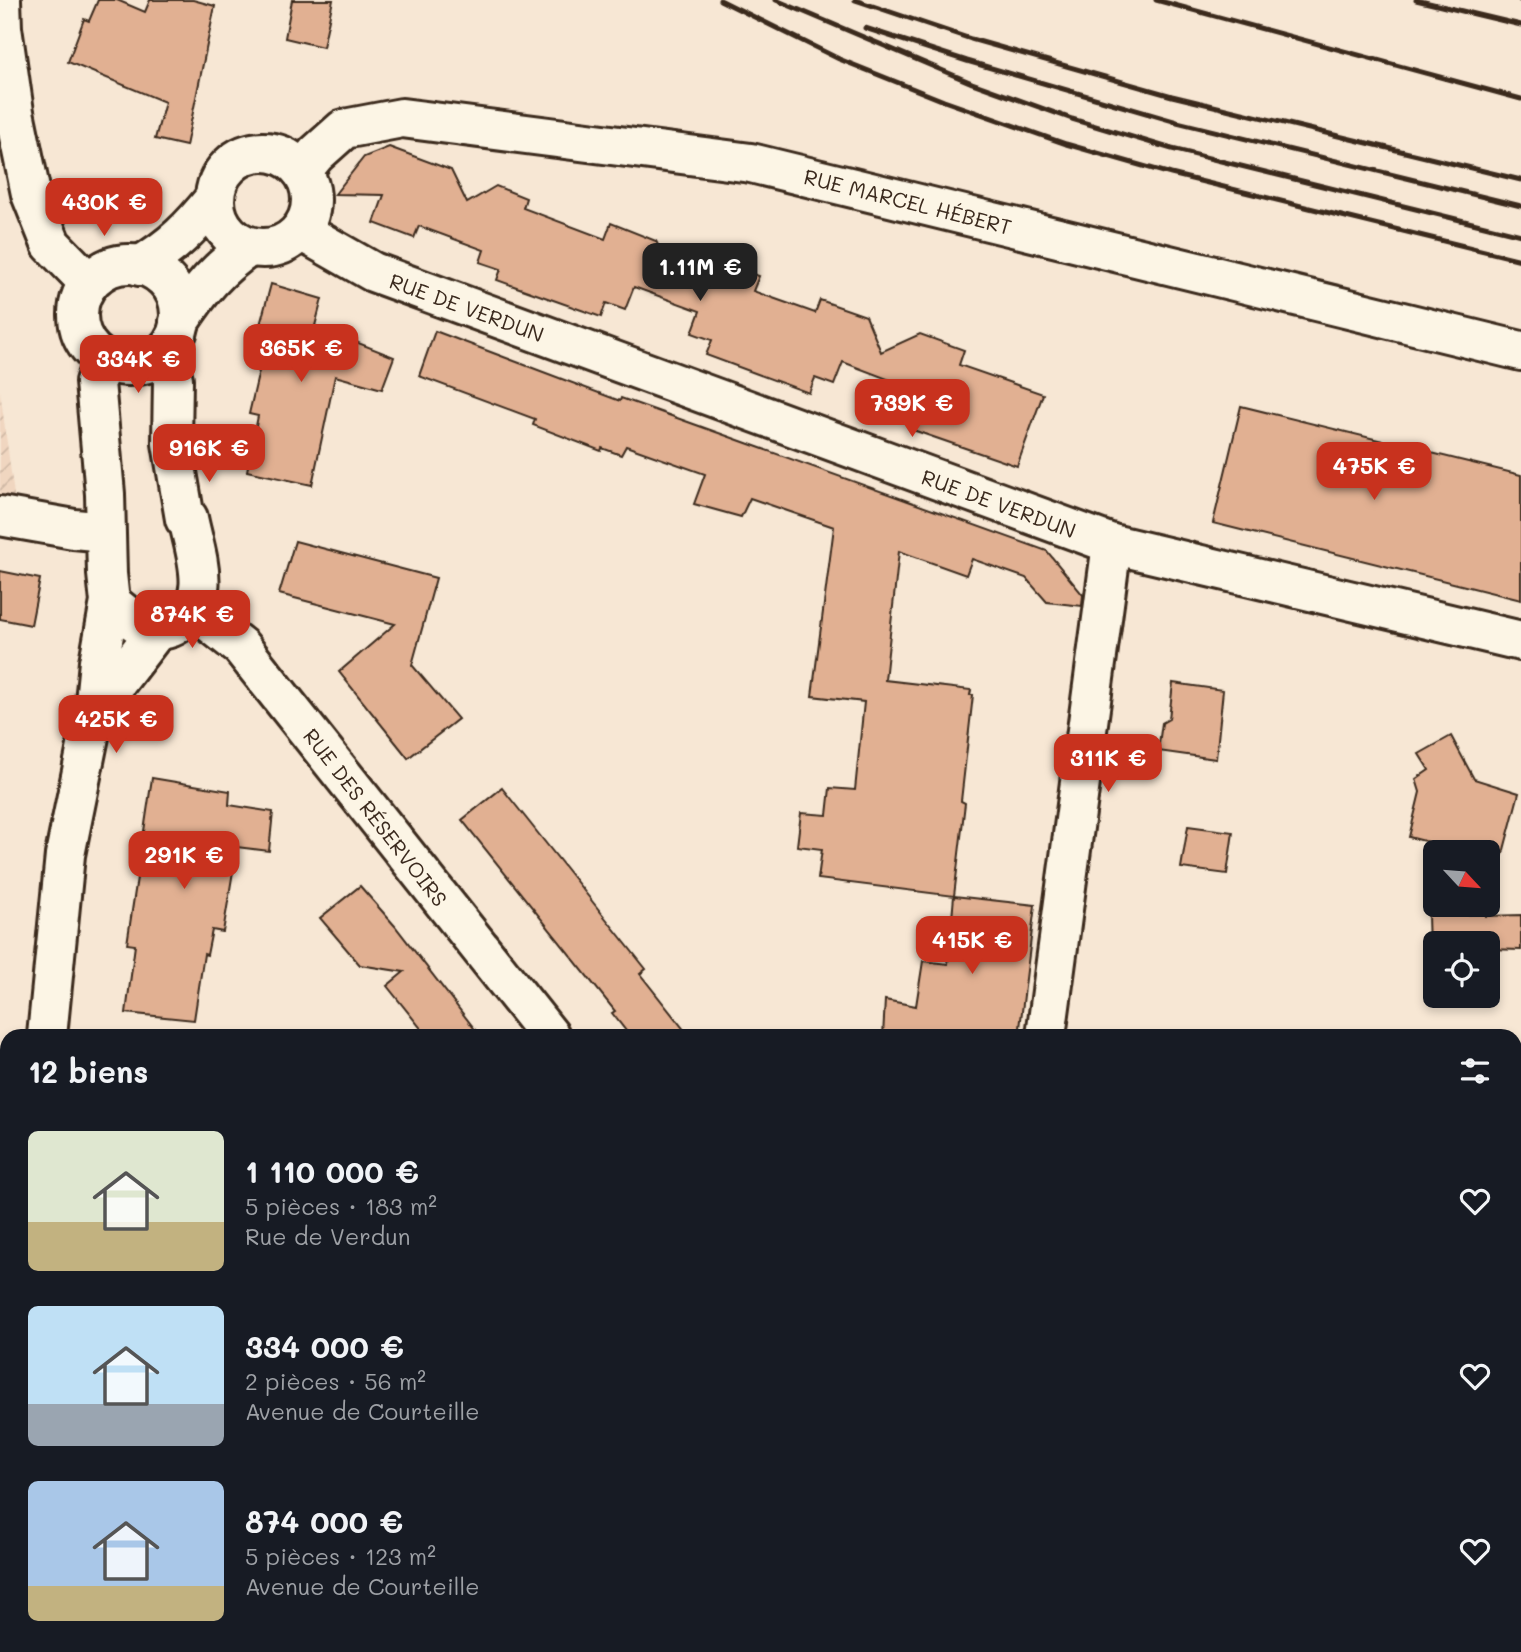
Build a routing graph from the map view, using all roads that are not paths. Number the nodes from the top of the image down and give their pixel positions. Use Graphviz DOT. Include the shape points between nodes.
graph roads {
  1 [pos="1,0"];
  2 [pos="302,171"];
  3 [pos="215,198"];
  4 [pos="301,231"];
  5 [pos="249,247"];
  6 [pos="140,266"];
  7 [pos="89,284"];
  8 [pos="172,337"];
  9 [pos="1521,351"];
  10 [pos="104,360"];
  11 [pos="0,516"];
  12 [pos="104,532"];
  13 [pos="1112,544"];
  14 [pos="110,602"];
  15 [pos="192,609"];
  16 [pos="158,630"];
  17 [pos="1521,641"];
  18 [pos="94,712"];
  19 [pos="48,1029"];
  20 [pos="544,1029"];
  21 [pos="1047,1029"];
  1 -- 7 [label="street" via="14,112 31,194 51,244"];
  2 -- 3 [label="street" via="277,154 246,155 224,172"];
  2 -- 4 [label="street" via="312,201"];
  2 -- 9 [label="street, RUE MARCEL HÉBERT" via="344,129 402,118 751,163"];
  3 -- 5 [label="street" via="220,223"];
  3 -- 6 [label="street" via="189,230"];
  4 -- 5 [label="street" via="277,247"];
  4 -- 13 [label="street, RUE DE VERDUN" via="373,272"];
  5 -- 8 [label="street" via="202,287"];
  6 -- 7 [label="street" via="115,265"];
  6 -- 8 [label="street" via="161,275 179,301"];
  7 -- 10 [label="street" via="77,313 79,329 86,344"];
  8 -- 10 [label="street" via="157,358 143,365 127,367"];
  8 -- 15 [label="street" via="172,443 201,577 200,594"];
  10 -- 12 [label="street" via="95,383"];
  11 -- 12 [label="street"];
  12 -- 14 [label="street"];
  13 -- 17 [label="street, RUE DE VERDUN"];
  13 -- 21 [label="street"];
  14 -- 16 [label="street" via="146,628"];
  14 -- 18 [label="street"];
  15 -- 16 [label="street" via="171,628"];
  15 -- 20 [label="street, RUE DES RÉSERVOIRS" via="241,647"];
  16 -- 18 [label="street"];
  18 -- 19 [label="street" via="65,855"];
}
